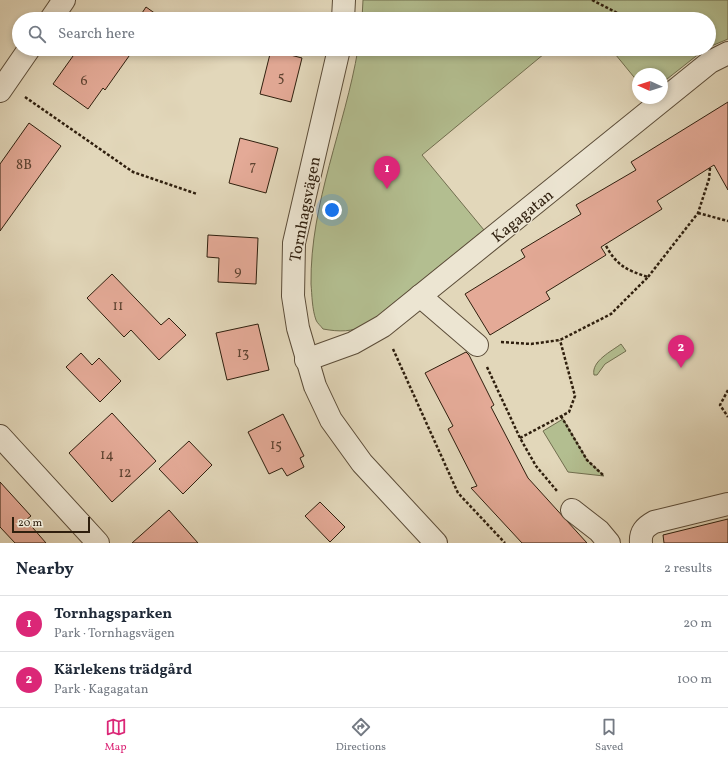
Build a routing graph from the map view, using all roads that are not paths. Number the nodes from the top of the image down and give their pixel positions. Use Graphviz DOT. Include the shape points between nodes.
graph roads {
  1 [pos="64,0"];
  2 [pos="344,0"];
  3 [pos="56,12"];
  4 [pos="344,12"];
  5 [pos="728,53"];
  6 [pos="24,56"];
  7 [pos="337,56"];
  8 [pos="3,87"];
  9 [pos="420,296"];
  10 [pos="477,345"];
  11 [pos="306,360"];
  12 [pos="0,436"];
  13 [pos="566,503"];
  14 [pos="728,504"];
  15 [pos="98,543"];
  16 [pos="436,543"];
  17 [pos="608,543"];
  18 [pos="641,543"];
  1 -- 3 [label="street"];
  2 -- 4 [label="street"];
  5 -- 9 [label="street, Kagagatan" via="704,67"];
  6 -- 8 [label="street"];
  7 -- 11 [label="street, Tornhagsvägen" via="294,243 293,296"];
  9 -- 10 [label="street"];
  9 -- 11 [label="street, Kagagatan" via="383,326 353,343"];
  11 -- 16 [label="street, Tornhagsvägen" via="331,420 347,444"];
  12 -- 15 [label="street"];
  13 -- 17 [label="street" via="595,527"];
  14 -- 18 [label="street" via="654,522 643,531"];
}
